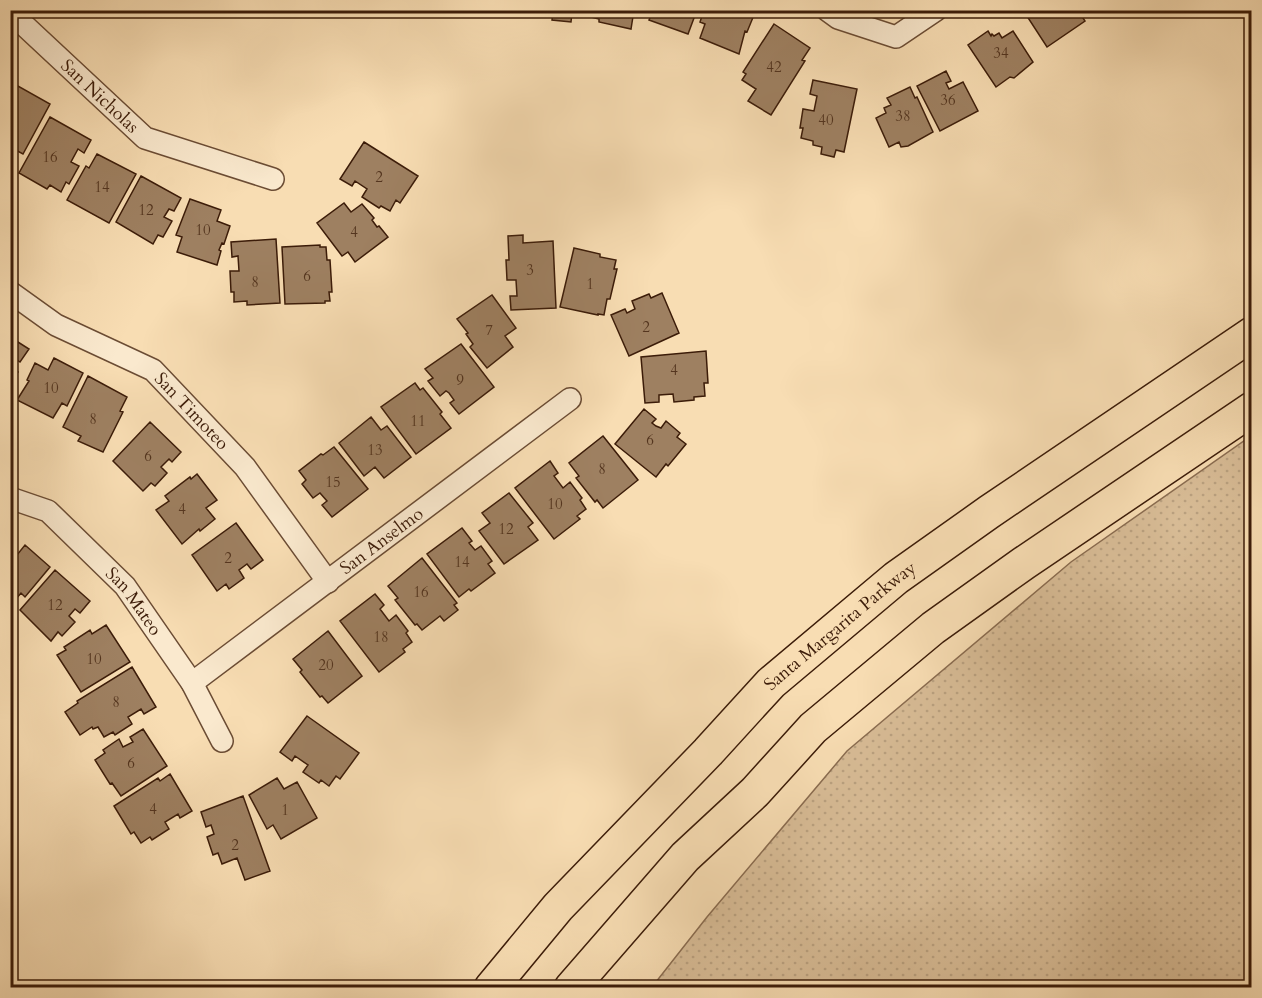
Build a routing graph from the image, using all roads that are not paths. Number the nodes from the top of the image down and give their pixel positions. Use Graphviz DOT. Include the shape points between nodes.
graph roads {
  1 [pos="827,10"];
  2 [pos="936,10"];
  3 [pos="10,12"];
  4 [pos="273,178"];
  5 [pos="10,292"];
  6 [pos="1251,334"];
  7 [pos="570,399"];
  8 [pos="1251,409"];
  9 [pos="10,498"];
  10 [pos="328,582"];
  11 [pos="192,683"];
  12 [pos="222,741"];
  13 [pos="491,987"];
  14 [pos="571,987"];
  1 -- 2 [label="street" via="838,18 896,38"];
  3 -- 4 [label="street, San Nicholas" via="145,138"];
  5 -- 10 [label="street, San Timoteo" via="56,325 153,370 245,467"];
  6 -- 13 [label="main road, Santa Margarita Parkway" via="896,578 771,683 558,907"];
  7 -- 10 [label="street, San Anselmo"];
  8 -- 14 [label="main road" via="942,621 813,728 755,792 685,857"];
  9 -- 11 [label="street, San Mateo" via="48,511 124,586"];
  10 -- 11 [label="street, San Anselmo"];
  11 -- 12 [label="street, San Mateo"];
}
